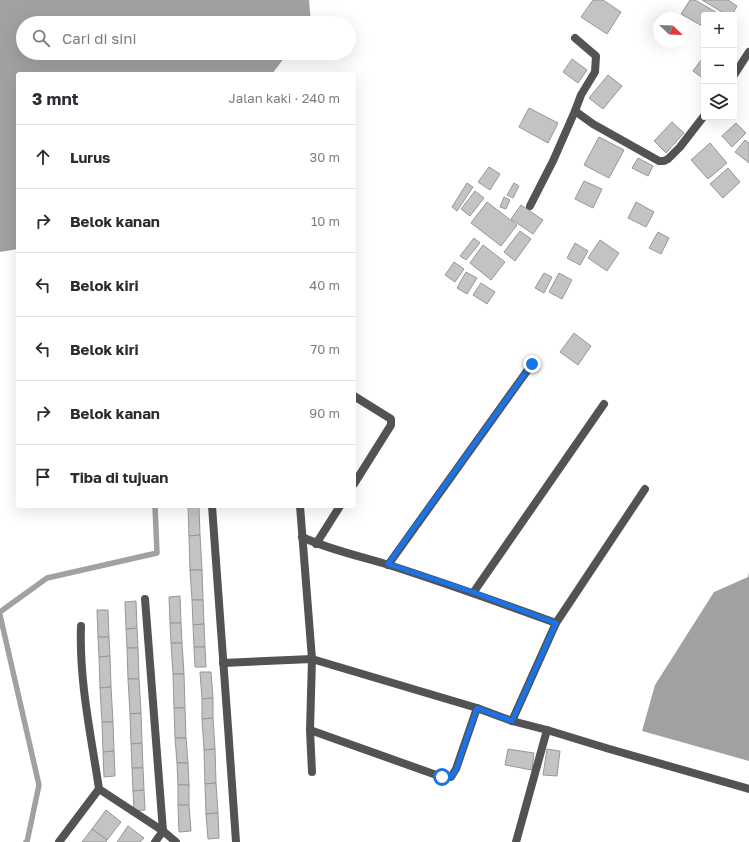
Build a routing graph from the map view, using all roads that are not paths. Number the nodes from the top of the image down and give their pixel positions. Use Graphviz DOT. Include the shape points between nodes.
graph roads {
  1 [pos="575,38"];
  2 [pos="749,52"];
  3 [pos="737,70"];
  4 [pos="575,111"];
  5 [pos="701,120"];
  6 [pos="530,206"];
  7 [pos="532,364"];
  8 [pos="356,397"];
  9 [pos="604,404"];
  10 [pos="356,481"];
  11 [pos="645,489"];
  12 [pos="212,508"];
  13 [pos="300,508"];
  14 [pos="339,508"];
  15 [pos="302,538"];
  16 [pos="316,544"];
  17 [pos="388,564"];
  18 [pos="473,592"];
  19 [pos="145,599"];
  20 [pos="556,623"];
  21 [pos="81,626"];
  22 [pos="312,659"];
  23 [pos="223,663"];
  24 [pos="477,708"];
  25 [pos="512,721"];
  26 [pos="310,730"];
  27 [pos="547,730"];
  28 [pos="312,772"];
  29 [pos="99,789"];
  30 [pos="749,789"];
  31 [pos="163,832"];
  32 [pos="59,842"];
  33 [pos="155,842"];
  34 [pos="176,842"];
  35 [pos="236,842"];
  36 [pos="516,842"];
  1 -- 4 [label="street" via="596,56 595,72"];
  2 -- 3 [label="street"];
  4 -- 5 [label="street" via="659,161 668,159"];
  4 -- 6 [label="street"];
  7 -- 17 [label="street"];
  8 -- 10 [label="street" via="391,419 391,424"];
  9 -- 18 [label="street"];
  11 -- 20 [label="street"];
  12 -- 23 [label="street"];
  13 -- 15 [label="street"];
  14 -- 16 [label="street"];
  15 -- 16 [label="street"];
  15 -- 22 [label="street"];
  16 -- 17 [label="street"];
  17 -- 18 [label="street"];
  18 -- 20 [label="street"];
  19 -- 31 [label="street"];
  20 -- 25 [label="street"];
  21 -- 29 [label="street" via="82,676"];
  22 -- 23 [label="street"];
  22 -- 24 [label="street"];
  22 -- 26 [label="street"];
  23 -- 35 [label="street"];
  24 -- 25 [label="street"];
  24 -- 26 [label="street" via="456,770 451,777 442,777"];
  25 -- 27 [label="street"];
  26 -- 28 [label="street"];
  27 -- 30 [label="street"];
  27 -- 36 [label="street"];
  29 -- 31 [label="street"];
  29 -- 32 [label="street"];
  31 -- 33 [label="street"];
  31 -- 34 [label="street"];
}
